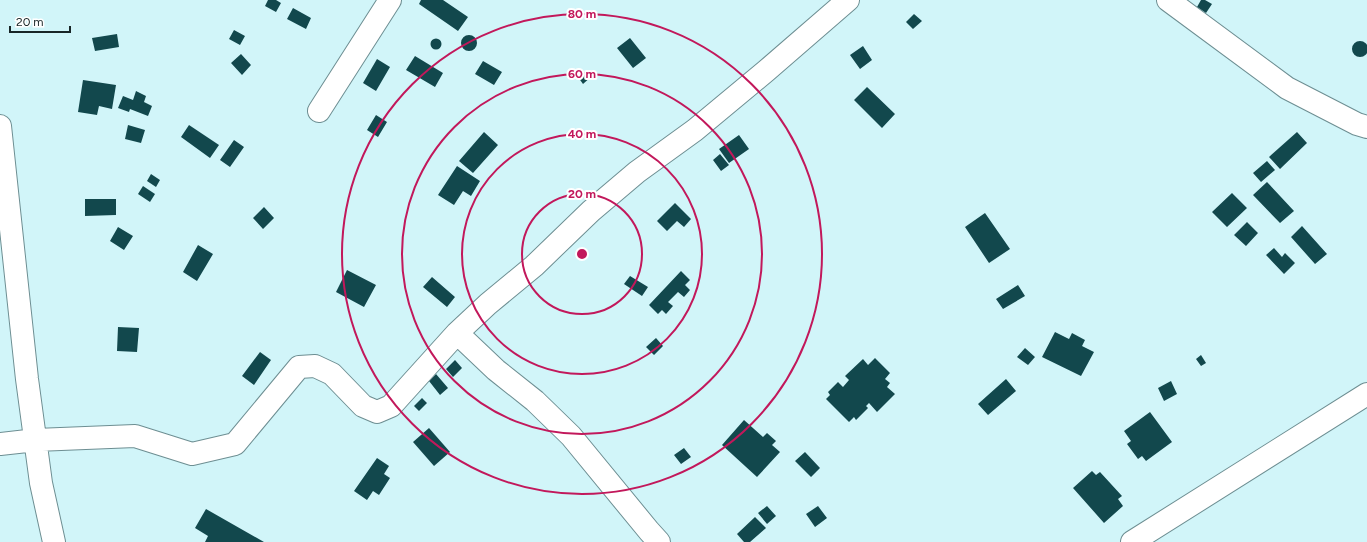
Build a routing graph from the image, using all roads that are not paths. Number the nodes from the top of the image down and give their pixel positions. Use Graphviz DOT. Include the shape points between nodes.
graph roads {
  1 [pos="390,0"];
  2 [pos="848,0"];
  3 [pos="1168,0"];
  4 [pos="319,112"];
  5 [pos="0,126"];
  6 [pos="1367,127"];
  7 [pos="457,333"];
  8 [pos="1367,394"];
  9 [pos="36,440"];
  10 [pos="0,444"];
  11 [pos="54,542"];
  12 [pos="659,542"];
  13 [pos="1132,542"];
  1 -- 4 [label="street"];
  2 -- 7 [label="street" via="766,72 591,211 534,266"];
  3 -- 6 [label="street" via="1287,88"];
  5 -- 9 [label="street"];
  7 -- 9 [label="street" via="390,406 377,412 363,406 332,374 310,366 299,367 235,444 192,454 135,436"];
  7 -- 12 [label="street" via="571,436"];
  8 -- 13 [label="street"];
  9 -- 10 [label="street"];
  9 -- 11 [label="street" via="41,483"];
}
